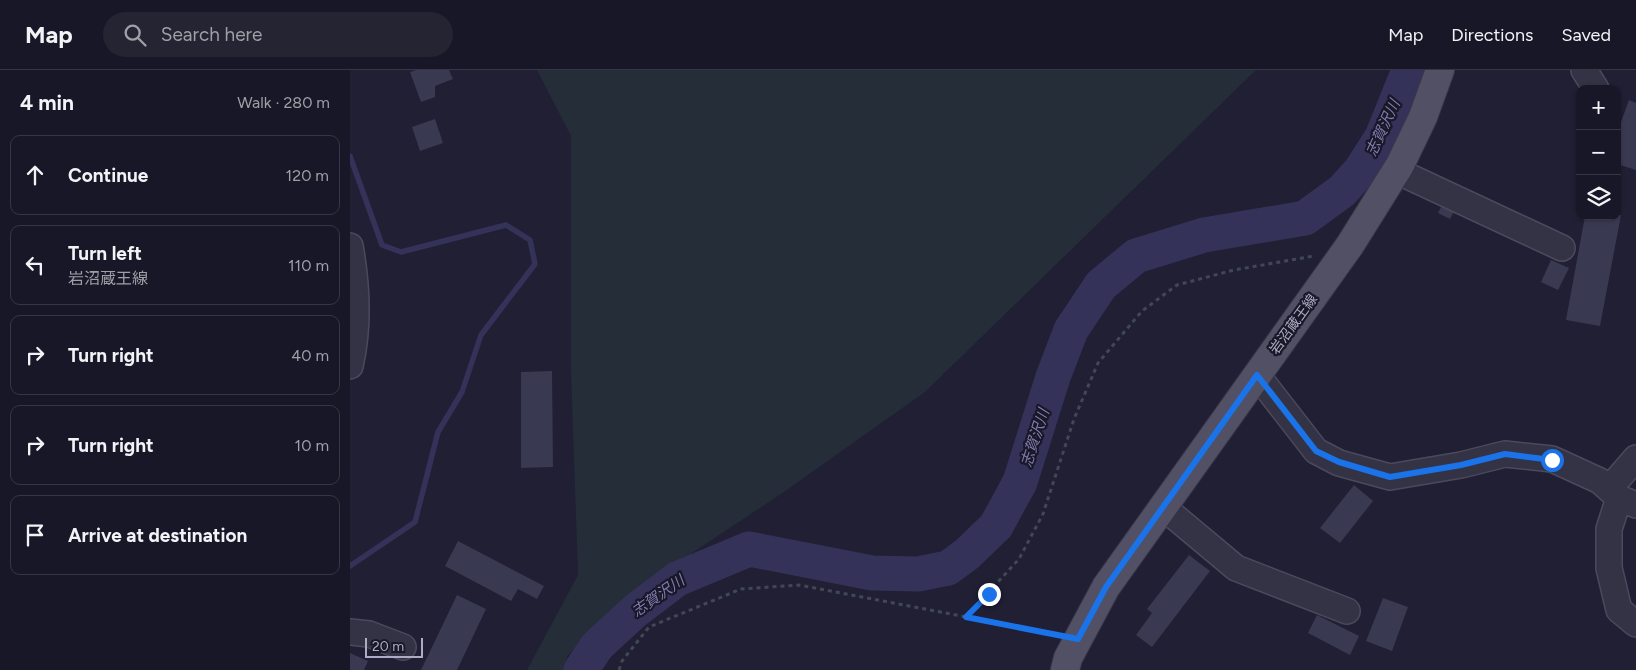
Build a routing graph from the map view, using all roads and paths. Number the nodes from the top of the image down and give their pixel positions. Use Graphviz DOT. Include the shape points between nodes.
graph roads {
  1 [pos="1440,70"];
  2 [pos="1584,70"];
  3 [pos="1593,85"];
  4 [pos="1397,171"];
  5 [pos="350,246"];
  6 [pos="1562,248"];
  7 [pos="1346,250"];
  8 [pos="350,366"];
  9 [pos="1257,375"];
  10 [pos="1636,458"];
  11 [pos="1621,497"];
  12 [pos="1162,507"];
  13 [pos="1347,611"];
  14 [pos="966,617"];
  15 [pos="1636,624"];
  16 [pos="350,632"];
  17 [pos="1078,639"];
  18 [pos="403,647"];
  19 [pos="619,670"];
  20 [pos="1065,670"];
  1 -- 4 [label="main road, 岩沼蔵王線" via="1423,117"];
  2 -- 3 [label="street"];
  4 -- 6 [label="street"];
  4 -- 7 [label="main road, 岩沼蔵王線"];
  5 -- 8 [label="street" via="356,277 356,318"];
  7 -- 9 [label="main road, 岩沼蔵王線"];
  7 -- 14 [label="path" via="1234,270 1177,285 1142,311 1098,363 1074,419 1043,514 1019,559"];
  9 -- 11 [label="street" via="1316,451 1339,462 1390,477 1505,454 1552,460 1600,481"];
  9 -- 12 [label="main road, 岩沼蔵王線"];
  10 -- 11 [label="street"];
  11 -- 15 [label="street" via="1609,529 1609,568 1619,610"];
  12 -- 13 [label="street" via="1236,568"];
  12 -- 17 [label="main road, 岩沼蔵王線" via="1106,587"];
  14 -- 17 [label="path"];
  14 -- 19 [label="path" via="800,585 740,589 649,627 622,661"];
  16 -- 18 [label="street" via="369,634"];
  17 -- 20 [label="main road, 岩沼蔵王線"];
}
